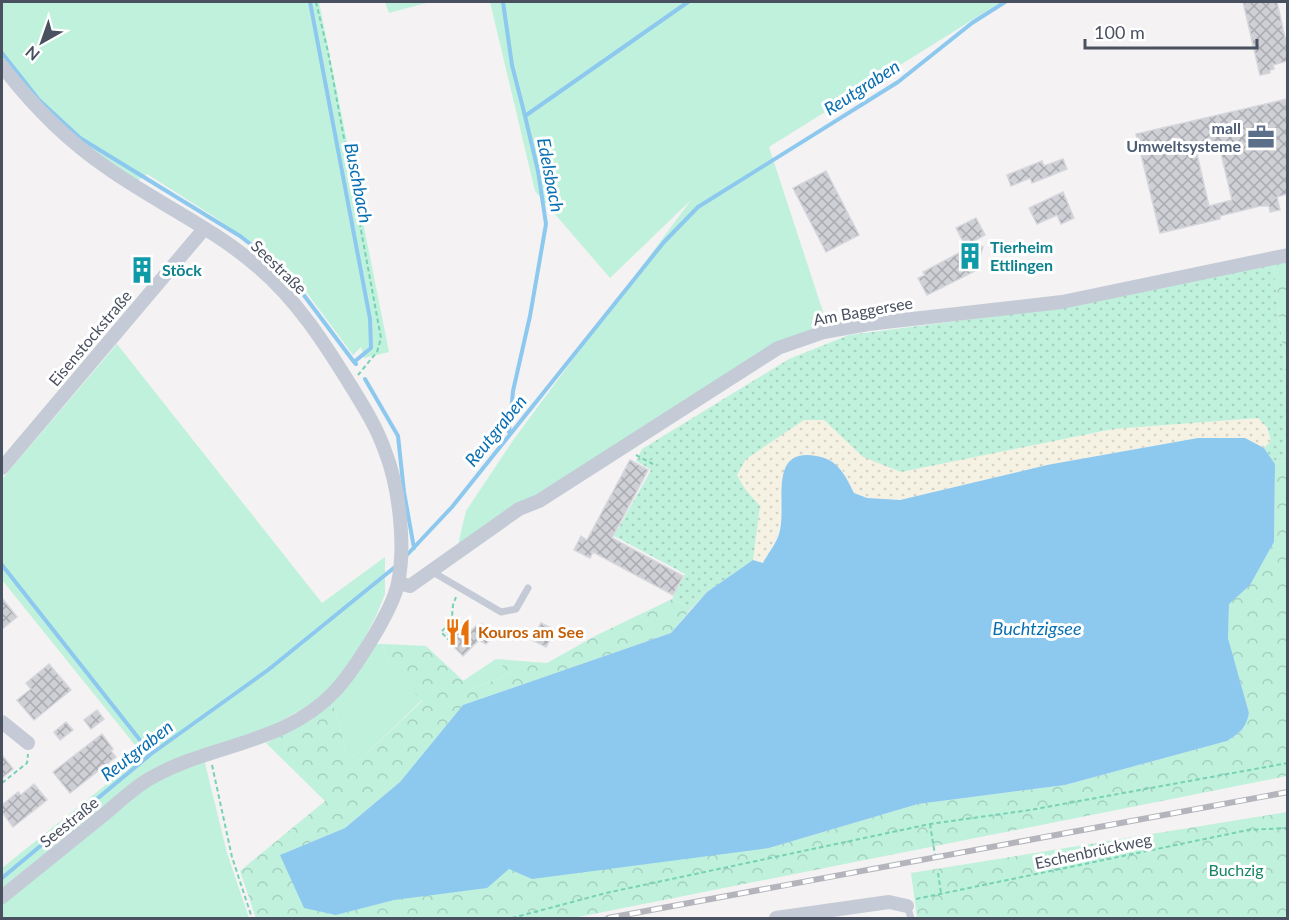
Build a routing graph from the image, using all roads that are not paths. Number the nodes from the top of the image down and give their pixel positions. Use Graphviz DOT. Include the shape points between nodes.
graph roads {
  1 [pos="2,66"];
  2 [pos="204,229"];
  3 [pos="1287,255"];
  4 [pos="2,468"];
  5 [pos="431,571"];
  6 [pos="398,578"];
  7 [pos="528,588"];
  8 [pos="2,722"];
  9 [pos="28,743"];
  10 [pos="2,897"];
  11 [pos="909,912"];
  12 [pos="776,918"];
  1 -- 2 [label="street, Seestraße" via="62,134 106,168"];
  2 -- 4 [label="street, Eisenstockstraße"];
  2 -- 6 [label="street, Seestraße" via="239,250 281,288 336,362 371,418 386,452 396,492"];
  3 -- 5 [label="street, Am Baggersee" via="1062,302 824,332 778,348 548,495 519,509"];
  5 -- 6 [label="street" via="410,586"];
  5 -- 7 [label="lane" via="501,612 516,609"];
  6 -- 10 [label="street, Seestraße" via="393,599 359,661 334,693 311,712 253,741 209,753 147,780"];
  8 -- 9 [label="street"];
  11 -- 12 [label="street" via="888,902"];
}
